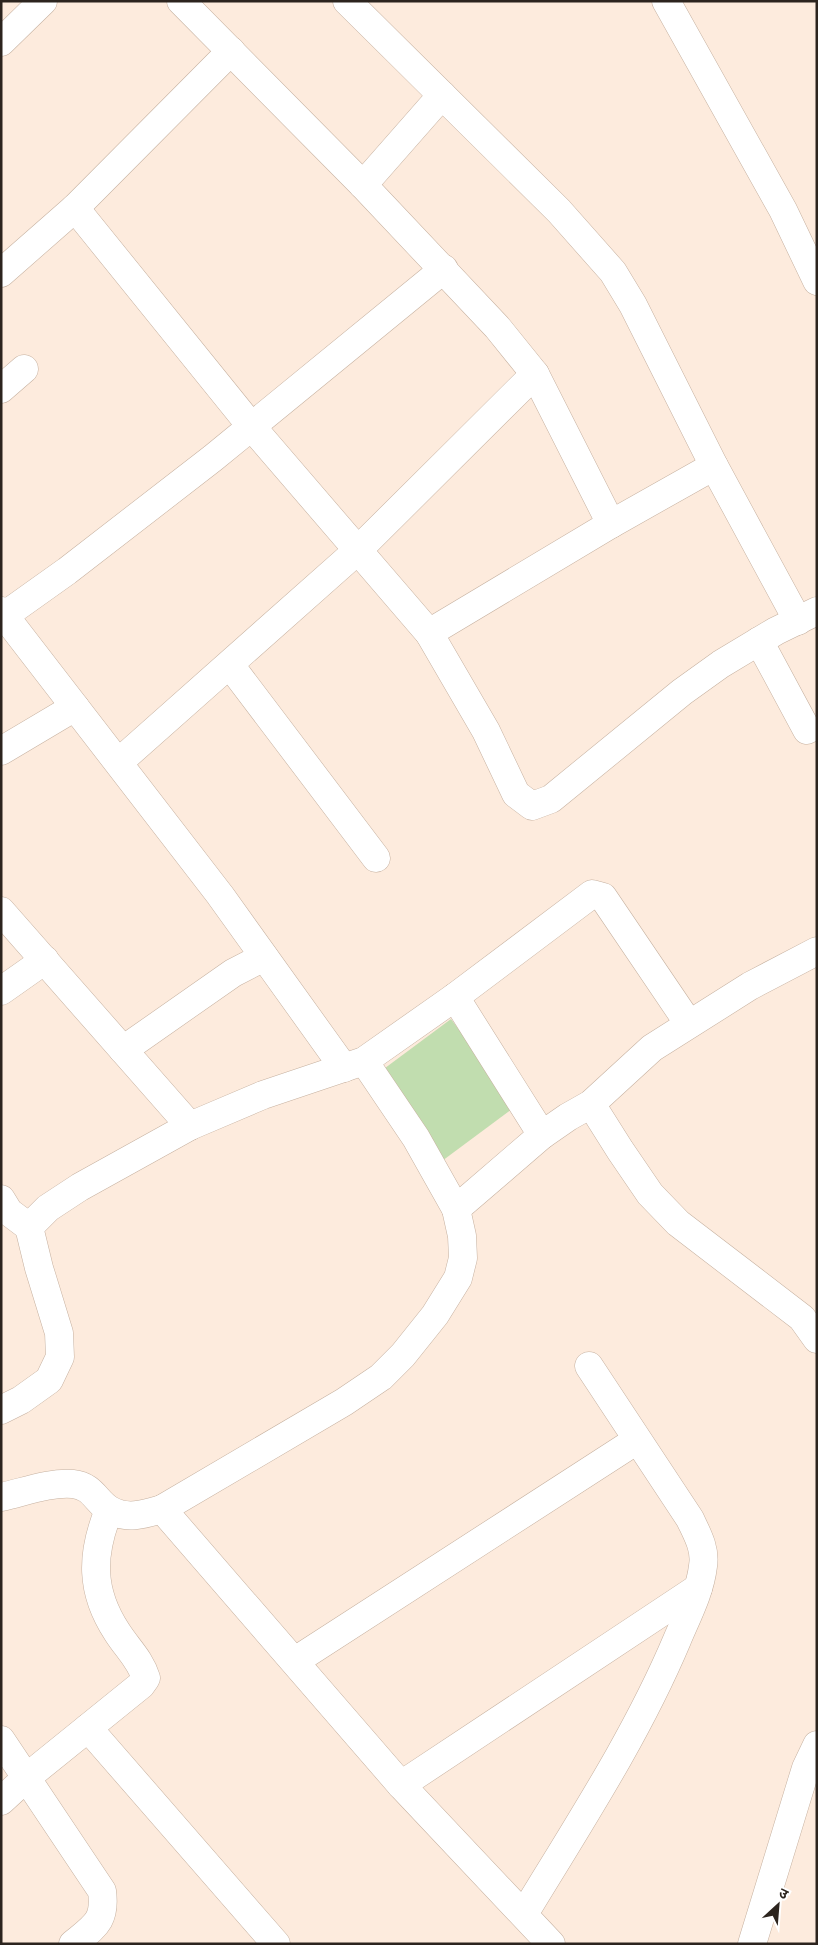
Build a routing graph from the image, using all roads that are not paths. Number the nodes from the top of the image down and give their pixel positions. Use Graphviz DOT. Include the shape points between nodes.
graph roads {
  1 [pos="43,1"];
  2 [pos="181,1"];
  3 [pos="348,1"];
  4 [pos="666,1"];
  5 [pos="1,42"];
  6 [pos="231,51"];
  7 [pos="442,94"];
  8 [pos="363,185"];
  9 [pos="75,208"];
  10 [pos="444,269"];
  11 [pos="1,273"];
  12 [pos="817,281"];
  13 [pos="24,369"];
  14 [pos="534,374"];
  15 [pos="1,389"];
  16 [pos="251,426"];
  17 [pos="714,466"];
  18 [pos="611,524"];
  19 [pos="358,550"];
  20 [pos="2,615"];
  21 [pos="808,616"];
  22 [pos="429,633"];
  23 [pos="759,641"];
  24 [pos="230,664"];
  25 [pos="76,706"];
  26 [pos="807,730"];
  27 [pos="1,751"];
  28 [pos="119,762"];
  29 [pos="376,858"];
  30 [pos="1,911"];
  31 [pos="817,952"];
  32 [pos="264,957"];
  33 [pos="46,960"];
  34 [pos="1,990"];
  35 [pos="455,997"];
  36 [pos="689,1024"];
  37 [pos="123,1050"];
  38 [pos="354,1065"];
  39 [pos="592,1104"];
  40 [pos="190,1126"];
  41 [pos="542,1135"];
  42 [pos="1,1199"];
  43 [pos="456,1209"];
  44 [pos="29,1227"];
  45 [pos="817,1339"];
  46 [pos="589,1366"];
  47 [pos="1,1410"];
  48 [pos="637,1440"];
  49 [pos="1,1497"];
  50 [pos="162,1509"];
  51 [pos="109,1510"];
  52 [pos="698,1588"];
  53 [pos="295,1661"];
  54 [pos="88,1728"];
  55 [pos="1,1740"];
  56 [pos="817,1745"];
  57 [pos="26,1778"];
  58 [pos="401,1785"];
  59 [pos="1,1801"];
  60 [pos="524,1914"];
  61 [pos="73,1944"];
  62 [pos="276,1944"];
  63 [pos="551,1944"];
  64 [pos="752,1944"];
  1 -- 5 [label="street"];
  2 -- 6 [label="street"];
  3 -- 7 [label="street"];
  4 -- 12 [label="street" via="783,210"];
  6 -- 8 [label="street"];
  6 -- 9 [label="street"];
  7 -- 8 [label="street"];
  7 -- 17 [label="street" via="559,211 613,272 633,305"];
  8 -- 10 [label="street"];
  9 -- 11 [label="street"];
  9 -- 16 [label="street"];
  10 -- 14 [label="street"];
  10 -- 16 [label="street"];
  13 -- 15 [label="street"];
  14 -- 18 [label="street"];
  14 -- 19 [label="street"];
  16 -- 19 [label="street"];
  16 -- 20 [label="street" via="67,571"];
  17 -- 18 [label="street"];
  17 -- 21 [label="street"];
  18 -- 22 [label="street"];
  19 -- 22 [label="street"];
  19 -- 24 [label="street"];
  20 -- 25 [label="street"];
  21 -- 23 [label="street"];
  22 -- 23 [label="street" via="486,731 516,794 532,806 551,799 682,692"];
  23 -- 26 [label="street"];
  24 -- 28 [label="street"];
  24 -- 29 [label="street"];
  25 -- 27 [label="street"];
  25 -- 28 [label="street"];
  28 -- 32 [label="street"];
  30 -- 33 [label="street"];
  31 -- 36 [label="street" via="750,986"];
  32 -- 37 [label="street"];
  32 -- 38 [label="street"];
  33 -- 34 [label="street"];
  33 -- 37 [label="street"];
  35 -- 36 [label="street" via="592,894 603,897"];
  35 -- 38 [label="street"];
  35 -- 41 [label="street"];
  36 -- 39 [label="street" via="652,1048"];
  37 -- 40 [label="street"];
  38 -- 40 [label="street" via="263,1096"];
  38 -- 43 [label="street" via="416,1138"];
  39 -- 41 [label="street"];
  39 -- 45 [label="street" via="650,1194 678,1223 802,1318"];
  40 -- 44 [label="street" via="80,1187 48,1208"];
  41 -- 43 [label="street"];
  42 -- 44 [label="street" via="9,1212"];
  43 -- 50 [label="street" via="463,1258 458,1278 435,1315 403,1355 381,1377 344,1402"];
  44 -- 47 [label="street" via="59,1333 60,1357 49,1380"];
  46 -- 48 [label="street"];
  48 -- 52 [label="street" via="690,1519 701,1543 704,1564"];
  48 -- 53 [label="street"];
  49 -- 51 [label="street" via="74,1484 91,1491"];
  50 -- 51 [label="street" via="141,1516"];
  50 -- 53 [label="street"];
  51 -- 54 [label="street" via="100,1531 96,1580 104,1609 117,1633 142,1665 146,1678"];
  52 -- 58 [label="street"];
  52 -- 60 [label="street" via="658,1685 630,1740"];
  53 -- 58 [label="street"];
  54 -- 57 [label="street"];
  54 -- 62 [label="street"];
  55 -- 57 [label="street"];
  56 -- 64 [label="street" via="806,1768"];
  57 -- 59 [label="street"];
  57 -- 61 [label="street" via="102,1891 104,1907 99,1922"];
  58 -- 60 [label="street"];
  60 -- 63 [label="street"];
}
